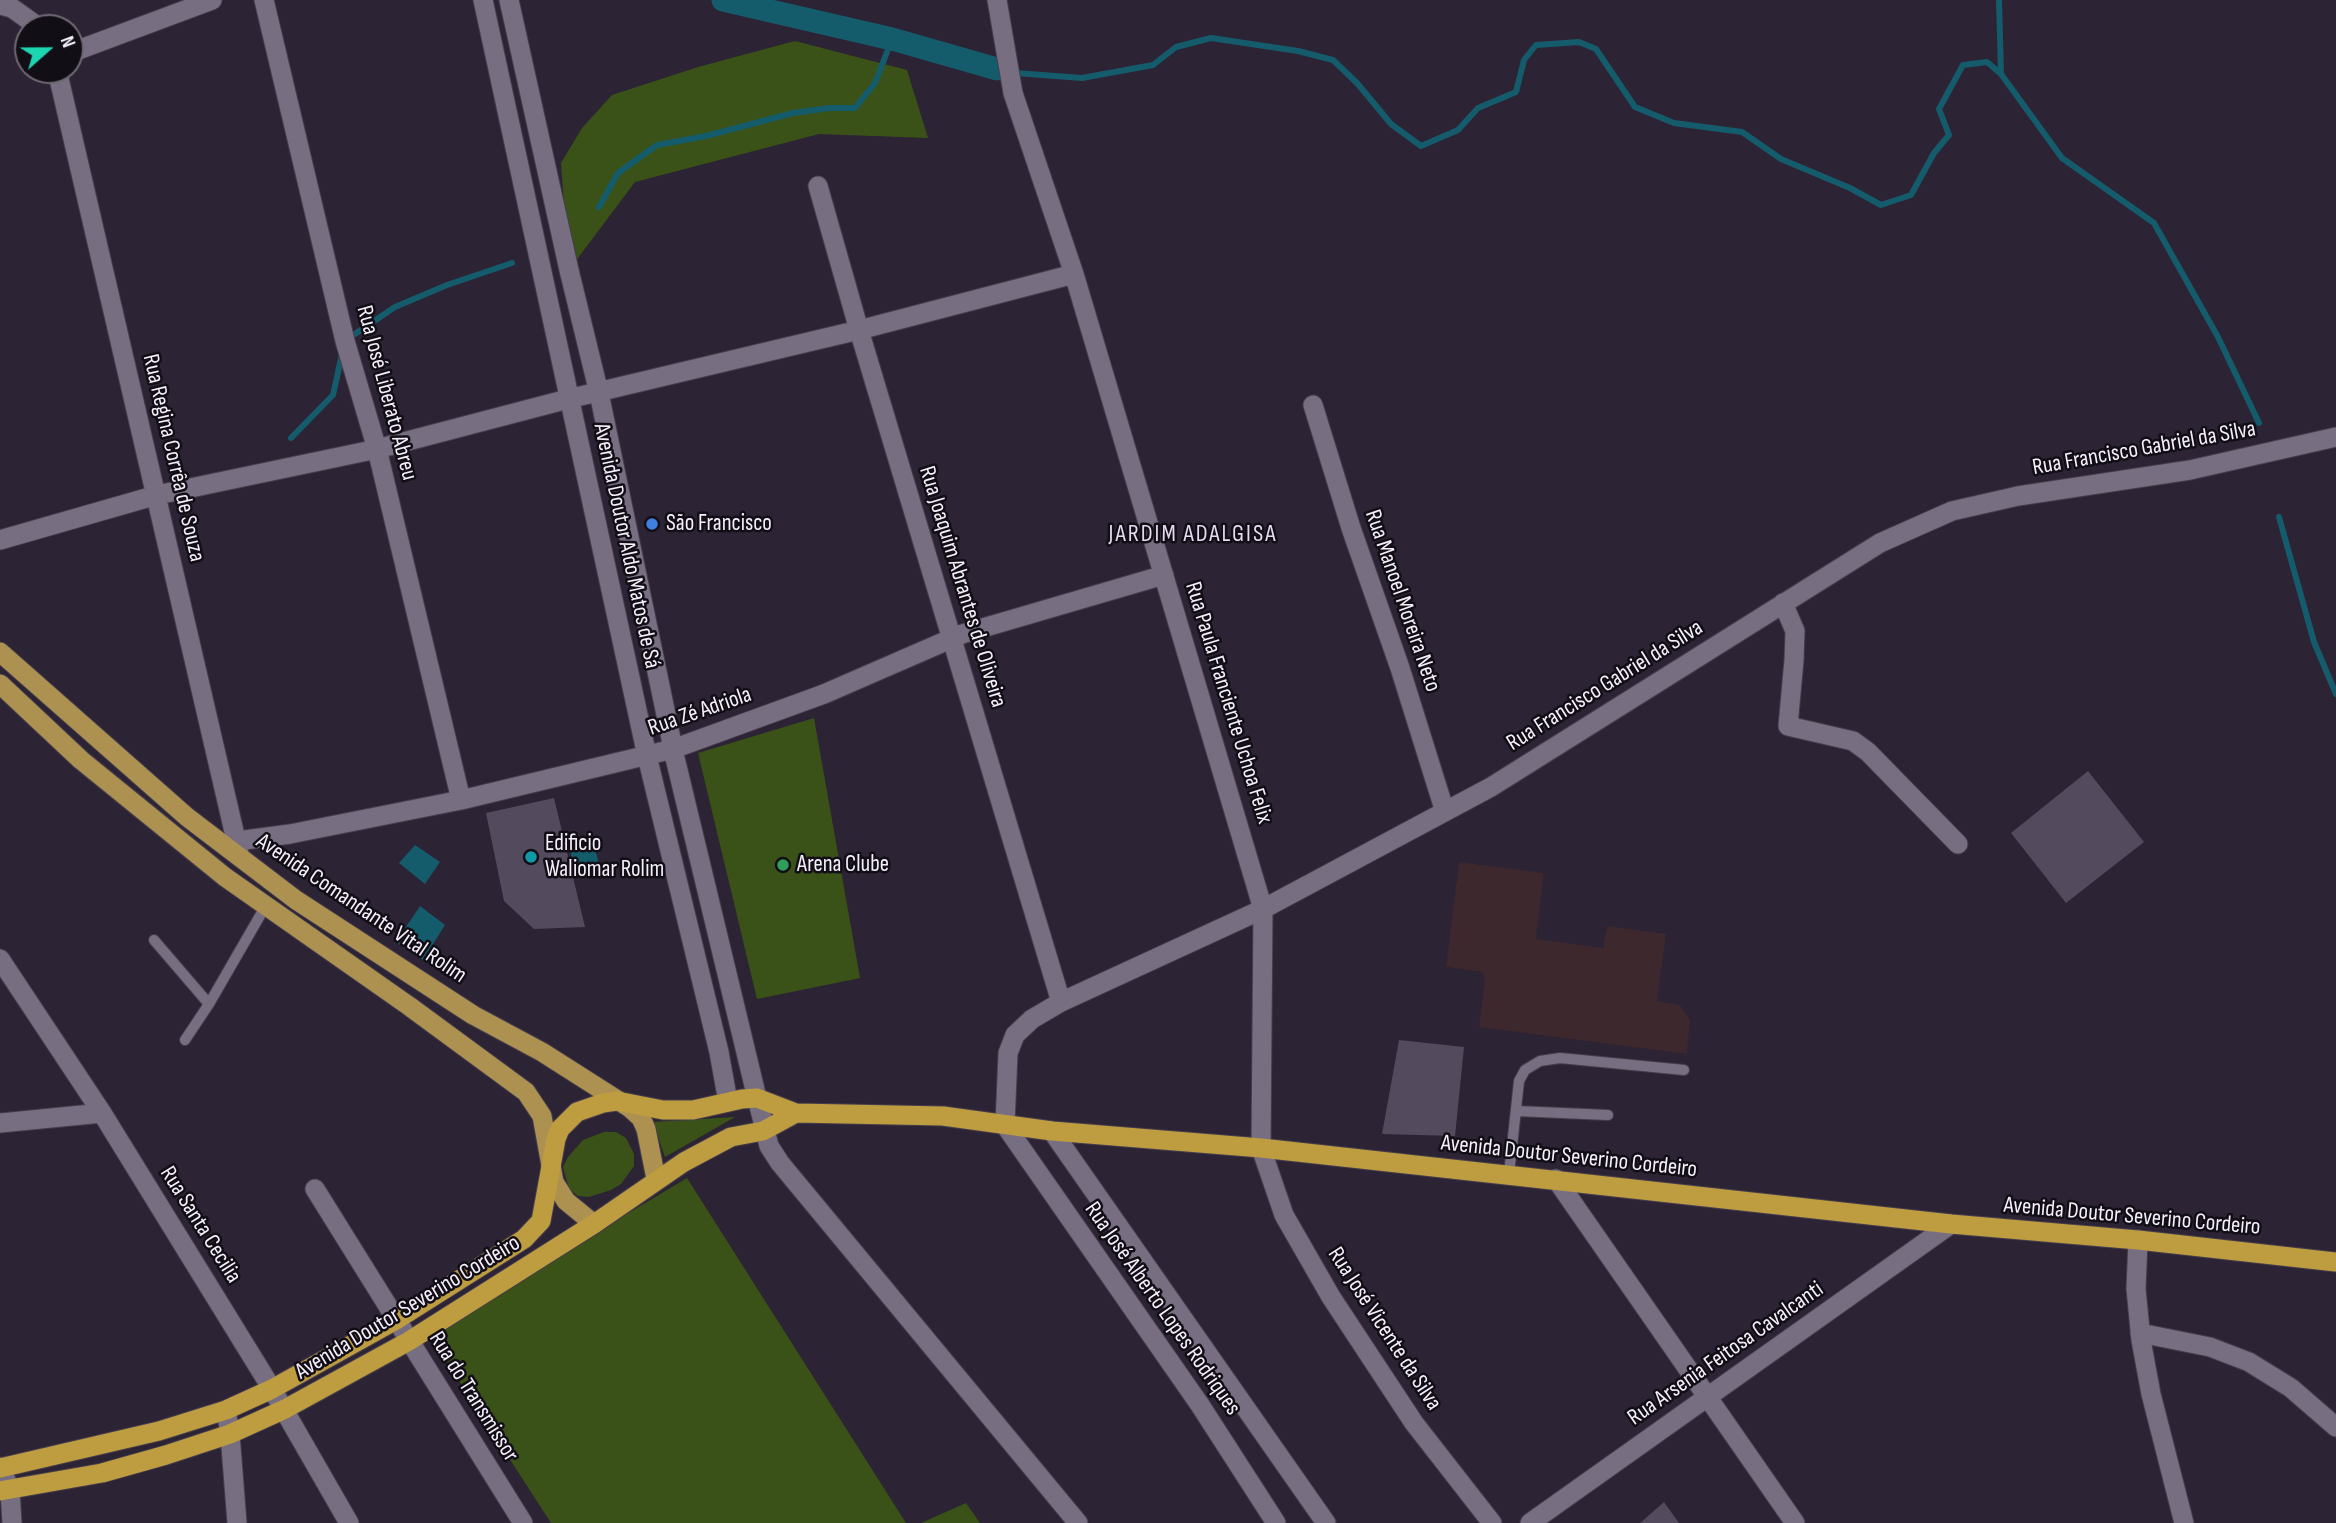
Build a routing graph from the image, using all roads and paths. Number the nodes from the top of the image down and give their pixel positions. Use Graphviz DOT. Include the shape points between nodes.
graph roads {
  1 [pos="212,0"];
  2 [pos="264,0"];
  3 [pos="482,0"];
  4 [pos="509,0"];
  5 [pos="997,0"];
  6 [pos="0,5"];
  7 [pos="20,14"];
  8 [pos="84,48"];
  9 [pos="60,84"];
  10 [pos="818,186"];
  11 [pos="1074,274"];
  12 [pos="859,330"];
  13 [pos="599,393"];
  14 [pos="568,399"];
  15 [pos="1313,405"];
  16 [pos="2336,437"];
  17 [pos="377,449"];
  18 [pos="157,495"];
  19 [pos="0,540"];
  20 [pos="1164,575"];
  21 [pos="1783,603"];
  22 [pos="952,638"];
  23 [pos="0,652"];
  24 [pos="0,684"];
  25 [pos="673,749"];
  26 [pos="647,756"];
  27 [pos="461,800"];
  28 [pos="1446,813"];
  29 [pos="1958,844"];
  30 [pos="238,849"];
  31 [pos="265,907"];
  32 [pos="1264,909"];
  33 [pos="154,940"];
  34 [pos="0,959"];
  35 [pos="1061,1002"];
  36 [pos="209,1004"];
  37 [pos="184,1040"];
  38 [pos="1684,1070"];
  39 [pos="757,1098"];
  40 [pos="617,1101"];
  41 [pos="728,1102"];
  42 [pos="1516,1111"];
  43 [pos="102,1113"];
  44 [pos="796,1113"];
  45 [pos="1608,1115"];
  46 [pos="0,1123"];
  47 [pos="1005,1125"];
  48 [pos="764,1131"];
  49 [pos="1052,1131"];
  50 [pos="1261,1148"];
  51 [pos="551,1170"];
  52 [pos="1510,1174"];
  53 [pos="656,1179"];
  54 [pos="1556,1179"];
  55 [pos="315,1189"];
  56 [pos="594,1224"];
  57 [pos="1951,1224"];
  58 [pos="2138,1240"];
  59 [pos="2336,1262"];
  60 [pos="396,1320"];
  61 [pos="2140,1332"];
  62 [pos="409,1341"];
  63 [pos="272,1389"];
  64 [pos="1707,1397"];
  65 [pos="285,1409"];
  66 [pos="226,1410"];
  67 [pos="2336,1427"];
  68 [pos="230,1434"];
  69 [pos="0,1468"];
  70 [pos="5,1490"];
  71 [pos="12,1523"];
  72 [pos="237,1523"];
  73 [pos="349,1523"];
  74 [pos="523,1523"];
  75 [pos="1078,1523"];
  76 [pos="1276,1523"];
  77 [pos="1326,1523"];
  78 [pos="1492,1523"];
  79 [pos="1530,1523"];
  80 [pos="1795,1523"];
  81 [pos="2184,1523"];
  1 -- 8 [label="street"];
  2 -- 17 [label="street, Rua José Liberato Abreu" via="345,341"];
  3 -- 14 [label="street, Avenida Doutor Aldo Matos de Sá"];
  4 -- 13 [label="street, Avenida Doutor Aldo Matos de Sá"];
  5 -- 11 [label="street, Rua Paula Franciente Uchoa Felix" via="1013,93"];
  6 -- 7 [label="street"];
  9 -- 18 [label="street, Rua Regina Corrêa de Souza"];
  10 -- 12 [label="street, Rua Joaquim Abrantes de Oliveira"];
  11 -- 12 [label="street"];
  11 -- 20 [label="street, Rua Paula Franciente Uchoa Felix"];
  12 -- 13 [label="street"];
  12 -- 22 [label="street, Rua Joaquim Abrantes de Oliveira"];
  13 -- 14 [label="street"];
  13 -- 25 [label="street, Avenida Doutor Aldo Matos de Sá"];
  14 -- 17 [label="street"];
  14 -- 26 [label="street, Avenida Doutor Aldo Matos de Sá"];
  15 -- 28 [label="street, Rua Manoel Moreira Neto"];
  16 -- 21 [label="street, Rua Francisco Gabriel da Silva" via="2190,470 2018,496 1952,511 1880,543"];
  17 -- 18 [label="street"];
  17 -- 27 [label="street, Rua José Liberato Abreu"];
  18 -- 19 [label="street"];
  18 -- 30 [label="street, Rua Regina Corrêa de Souza"];
  20 -- 22 [label="street, Rua Zé Adriola"];
  20 -- 32 [label="street, Rua Paula Franciente Uchoa Felix"];
  21 -- 28 [label="street, Rua Francisco Gabriel da Silva"];
  21 -- 29 [label="street" via="1794,631 1788,726 1853,741"];
  22 -- 25 [label="street, Rua Zé Adriola" via="824,694"];
  22 -- 35 [label="street, Rua Joaquim Abrantes de Oliveira"];
  23 -- 30 [label="main road, Avenida Comandante Vital Rolim" via="187,817"];
  24 -- 31 [label="main road" via="81,760"];
  25 -- 26 [label="street, Rua Zé Adriola"];
  25 -- 39 [label="street, Avenida Doutor Aldo Matos de Sá"];
  26 -- 27 [label="street, Rua Zé Adriola"];
  26 -- 41 [label="street, Avenida Doutor Aldo Matos de Sá"];
  27 -- 30 [label="street, Rua Zé Adriola"];
  28 -- 32 [label="street, Rua Francisco Gabriel da Silva"];
  30 -- 40 [label="main road, Avenida Comandante Vital Rolim" via="296,900 473,1015 542,1052"];
  31 -- 36 [label="lane"];
  31 -- 51 [label="main road" via="526,1092 542,1116"];
  32 -- 35 [label="street, Rua Francisco Gabriel da Silva"];
  32 -- 50 [label="street, Rua Paula Franciente Uchoa Felix"];
  33 -- 36 [label="lane"];
  34 -- 43 [label="street, Rua Santa Cecilia"];
  35 -- 47 [label="street, Rua Francisco Gabriel da Silva" via="1015,1035 1008,1053"];
  36 -- 37 [label="lane"];
  38 -- 42 [label="lane" via="1560,1058 1540,1061 1525,1070 1519,1081"];
  39 -- 41 [label="highway, Avenida Doutor Severino Cordeiro"];
  39 -- 44 [label="highway, Avenida Doutor Severino Cordeiro"];
  39 -- 48 [label="street, Avenida Doutor Aldo Matos de Sá"];
  40 -- 41 [label="highway, Avenida Doutor Severino Cordeiro" via="663,1110 693,1110"];
  40 -- 51 [label="highway" via="588,1107 568,1120 555,1139"];
  40 -- 53 [label="main road" via="641,1118"];
  42 -- 45 [label="lane"];
  42 -- 52 [label="lane"];
  43 -- 46 [label="street"];
  43 -- 63 [label="street, Rua Santa Cecilia"];
  44 -- 47 [label="highway, Avenida Doutor Severino Cordeiro" via="943,1116"];
  44 -- 48 [label="highway"];
  47 -- 49 [label="highway, Avenida Doutor Severino Cordeiro"];
  47 -- 76 [label="street, Rua José Alberto Lopes Rodriques" via="1200,1405"];
  48 -- 53 [label="highway" via="731,1137"];
  48 -- 75 [label="street, Avenida Doutor Aldo Matos de Sá" via="780,1163"];
  49 -- 50 [label="highway, Avenida Doutor Severino Cordeiro"];
  49 -- 77 [label="street, Rua José Alberto Lopes Rodriques"];
  50 -- 52 [label="highway, Avenida Doutor Severino Cordeiro"];
  50 -- 78 [label="street, Rua José Vicente da Silva" via="1283,1215 1331,1297 1414,1423"];
  51 -- 56 [label="main road" via="560,1194"];
  51 -- 60 [label="highway, Avenida Doutor Severino Cordeiro" via="541,1221 524,1239"];
  52 -- 54 [label="highway, Avenida Doutor Severino Cordeiro"];
  53 -- 56 [label="highway"];
  54 -- 57 [label="highway, Avenida Doutor Severino Cordeiro"];
  54 -- 64 [label="street"];
  55 -- 60 [label="street, Rua do Transmissor"];
  56 -- 62 [label="highway, Avenida Doutor Severino Cordeiro"];
  57 -- 58 [label="highway, Avenida Doutor Severino Cordeiro"];
  57 -- 64 [label="street, Rua Arsenia Feitosa Cavalcanti"];
  58 -- 59 [label="highway, Avenida Doutor Severino Cordeiro"];
  58 -- 61 [label="street"];
  60 -- 62 [label="street, Rua do Transmissor"];
  60 -- 63 [label="highway, Avenida Doutor Severino Cordeiro"];
  61 -- 67 [label="street" via="2210,1347 2249,1362 2291,1388"];
  61 -- 81 [label="street"];
  62 -- 65 [label="highway, Avenida Doutor Severino Cordeiro"];
  62 -- 74 [label="street, Rua do Transmissor"];
  63 -- 65 [label="street, Rua Santa Cecilia"];
  63 -- 66 [label="highway, Avenida Doutor Severino Cordeiro"];
  64 -- 79 [label="street, Rua Arsenia Feitosa Cavalcanti"];
  64 -- 80 [label="street"];
  65 -- 68 [label="highway, Avenida Doutor Severino Cordeiro"];
  65 -- 73 [label="street, Rua Santa Cecilia"];
  66 -- 68 [label="street"];
  66 -- 69 [label="highway, Avenida Doutor Severino Cordeiro" via="159,1431"];
  68 -- 70 [label="highway, Avenida Doutor Severino Cordeiro" via="102,1473"];
  68 -- 72 [label="street"];
  69 -- 70 [label="street"];
  70 -- 71 [label="street"];
}
